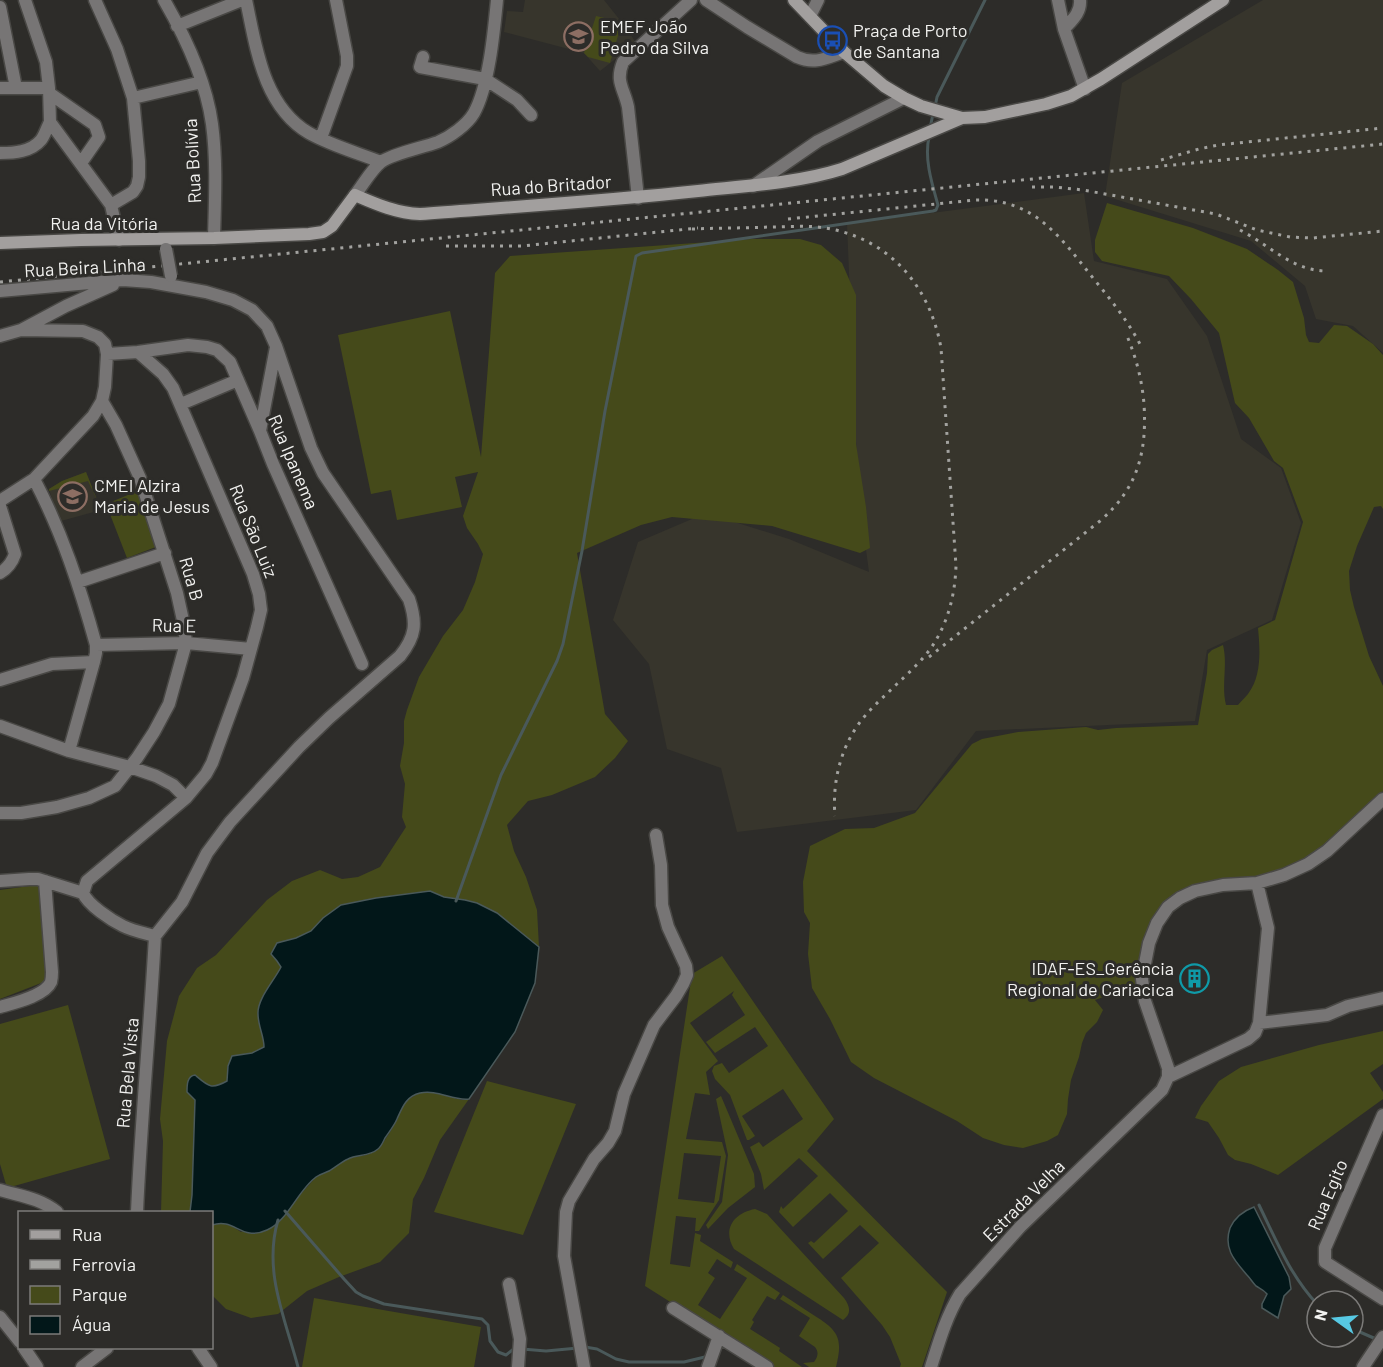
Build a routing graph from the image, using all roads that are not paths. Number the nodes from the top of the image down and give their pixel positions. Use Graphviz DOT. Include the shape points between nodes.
graph roads {
  1 [pos="25,0"];
  2 [pos="95,0"];
  3 [pos="164,0"];
  4 [pos="244,0"];
  5 [pos="336,0"];
  6 [pos="497,0"];
  7 [pos="691,0"];
  8 [pos="706,0"];
  9 [pos="794,0"];
  10 [pos="818,0"];
  11 [pos="1058,0"];
  12 [pos="1080,0"];
  13 [pos="1223,0"];
  14 [pos="0,7"];
  15 [pos="810,16"];
  16 [pos="177,26"];
  17 [pos="1064,29"];
  18 [pos="844,52"];
  19 [pos="423,57"];
  20 [pos="485,79"];
  21 [pos="202,82"];
  22 [pos="0,88"];
  23 [pos="16,88"];
  24 [pos="1085,89"];
  25 [pos="49,91"];
  26 [pos="133,98"];
  27 [pos="904,98"];
  28 [pos="531,115"];
  29 [pos="962,118"];
  30 [pos="50,122"];
  31 [pos="321,138"];
  32 [pos="0,153"];
  33 [pos="381,162"];
  34 [pos="81,163"];
  35 [pos="753,186"];
  36 [pos="355,195"];
  37 [pos="638,198"];
  38 [pos="111,205"];
  39 [pos="214,238"];
  40 [pos="119,240"];
  41 [pos="0,243"];
  42 [pos="165,244"];
  43 [pos="123,280"];
  44 [pos="172,281"];
  45 [pos="0,291"];
  46 [pos="21,330"];
  47 [pos="0,336"];
  48 [pos="276,346"];
  49 [pos="138,352"];
  50 [pos="106,354"];
  51 [pos="238,380"];
  52 [pos="102,401"];
  53 [pos="181,405"];
  54 [pos="260,431"];
  55 [pos="34,479"];
  56 [pos="0,503"];
  57 [pos="165,553"];
  58 [pos="0,573"];
  59 [pos="78,582"];
  60 [pos="186,643"];
  61 [pos="96,645"];
  62 [pos="251,649"];
  63 [pos="94,662"];
  64 [pos="362,664"];
  65 [pos="0,680"];
  66 [pos="0,726"];
  67 [pos="69,751"];
  68 [pos="130,767"];
  69 [pos="186,798"];
  70 [pos="1383,799"];
  71 [pos="0,813"];
  72 [pos="656,835"];
  73 [pos="0,881"];
  74 [pos="45,881"];
  75 [pos="1257,883"];
  76 [pos="83,893"];
  77 [pos="155,936"];
  78 [pos="1383,998"];
  79 [pos="0,1007"];
  80 [pos="1259,1023"];
  81 [pos="1168,1077"];
  82 [pos="1383,1114"];
  83 [pos="0,1190"];
  84 [pos="56,1211"];
  85 [pos="137,1211"];
  86 [pos="509,1284"];
  87 [pos="1383,1299"];
  88 [pos="673,1308"];
  89 [pos="0,1317"];
  90 [pos="718,1336"];
  91 [pos="1383,1337"];
  92 [pos="18,1340"];
  93 [pos="25,1349"];
  94 [pos="104,1349"];
  95 [pos="199,1349"];
  96 [pos="752,1362"];
  97 [pos="38,1367"];
  98 [pos="82,1367"];
  99 [pos="211,1367"];
  100 [pos="518,1367"];
  101 [pos="584,1367"];
  102 [pos="708,1367"];
  103 [pos="767,1367"];
  104 [pos="931,1367"];
  105 [pos="1363,1367"];
  1 -- 25 [label="street" via="46,62"];
  2 -- 26 [label="street"];
  3 -- 16 [label="street, Rua Bolívia"];
  4 -- 16 [label="street"];
  4 -- 31 [label="street" via="266,81 276,101 293,122"];
  5 -- 31 [label="street" via="347,66"];
  6 -- 20 [label="street"];
  7 -- 37 [label="street" via="623,62 619,71 628,107"];
  8 -- 18 [label="street" via="805,60"];
  9 -- 15 [label="street"];
  10 -- 15 [label="street"];
  11 -- 17 [label="street"];
  12 -- 17 [label="street" via="1078,13"];
  13 -- 24 [label="street"];
  14 -- 23 [label="street"];
  15 -- 18 [label="street"];
  16 -- 21 [label="street, Rua Bolívia"];
  17 -- 24 [label="street"];
  18 -- 27 [label="street"];
  19 -- 20 [label="street" via="420,67"];
  20 -- 28 [label="street" via="517,100"];
  20 -- 33 [label="street" via="473,115 459,129 440,141"];
  21 -- 26 [label="street"];
  21 -- 39 [label="street, Rua Bolívia" via="212,123"];
  22 -- 23 [label="street"];
  23 -- 25 [label="street"];
  24 -- 29 [label="street" via="1046,104"];
  25 -- 30 [label="street"];
  25 -- 34 [label="street" via="95,125 99,138"];
  26 -- 38 [label="street" via="139,177 133,192"];
  27 -- 29 [label="street"];
  27 -- 35 [label="street, Rua do Britador" via="818,141"];
  29 -- 35 [label="street, Rua do Britador" via="825,175"];
  30 -- 32 [label="street" via="41,140 30,148"];
  30 -- 34 [label="street"];
  31 -- 33 [label="street"];
  33 -- 36 [label="street"];
  34 -- 38 [label="street"];
  35 -- 37 [label="street, Rua do Britador"];
  36 -- 37 [label="street, Rua do Britador" via="385,208 420,214"];
  36 -- 39 [label="street" via="323,232"];
  38 -- 40 [label="street"];
  39 -- 42 [label="street"];
  40 -- 41 [label="street, Rua da Vitória"];
  40 -- 42 [label="street, Rua da Vitória"];
  42 -- 44 [label="street, Rua da Vitória, bridge"];
  43 -- 44 [label="street, Rua Beira Linha"];
  43 -- 45 [label="street, Rua Beira Linha"];
  43 -- 46 [label="street"];
  44 -- 48 [label="street" via="252,310 267,326"];
  46 -- 47 [label="street"];
  46 -- 50 [label="street" via="83,331 105,344"];
  48 -- 54 [label="street"];
  48 -- 77 [label="street" via="317,461 409,599 415,628 400,656 329,718 230,822 207,853 182,902"];
  49 -- 50 [label="street"];
  49 -- 51 [label="street, Rua Ipanema" via="189,345 207,347 230,362"];
  49 -- 53 [label="street, Rua São Luiz" via="163,375"];
  50 -- 52 [label="street"];
  51 -- 53 [label="street"];
  51 -- 54 [label="street, Rua Ipanema"];
  52 -- 55 [label="street" via="93,416"];
  52 -- 57 [label="street, Rua B" via="140,478"];
  53 -- 62 [label="street, Rua São Luiz" via="259,594 261,610"];
  54 -- 64 [label="street, Rua Ipanema"];
  55 -- 56 [label="street"];
  55 -- 59 [label="street"];
  56 -- 58 [label="street" via="15,554"];
  57 -- 59 [label="street"];
  57 -- 60 [label="street, Rua B"];
  59 -- 61 [label="street"];
  60 -- 61 [label="street, Rua E"];
  60 -- 62 [label="street, Rua E"];
  60 -- 68 [label="street, Rua B" via="169,704"];
  61 -- 63 [label="street"];
  62 -- 69 [label="street, Rua São Luiz" via="212,763"];
  63 -- 65 [label="street" via="52,664"];
  63 -- 67 [label="street"];
  66 -- 67 [label="street"];
  67 -- 68 [label="street"];
  68 -- 69 [label="street" via="173,784"];
  68 -- 71 [label="street, Rua B" via="115,786 89,798 57,807"];
  69 -- 76 [label="street, Rua São Luiz" via="87,881"];
  70 -- 75 [label="street" via="1308,864"];
  72 -- 101 [label="street" via="662,905 687,975 654,1025 624,1094 615,1131 594,1159 566,1212 564,1256"];
  73 -- 74 [label="street"];
  74 -- 76 [label="street"];
  74 -- 79 [label="street" via="51,983 35,995"];
  75 -- 80 [label="street" via="1268,928"];
  75 -- 81 [label="street" via="1195,891 1168,907 1158,922 1142,979"];
  76 -- 77 [label="street" via="90,904 122,926"];
  77 -- 85 [label="street, Rua Bela Vista"];
  78 -- 80 [label="street" via="1327,1015"];
  80 -- 81 [label="street" via="1248,1039"];
  81 -- 104 [label="street, Estrada Velha" via="1162,1090 1020,1227 960,1294"];
  82 -- 87 [label="street, Rua Egito" via="1325,1248 1325,1262"];
  83 -- 84 [label="street" via="32,1198"];
  86 -- 100 [label="street" via="520,1339"];
  88 -- 90 [label="street"];
  89 -- 92 [label="street"];
  90 -- 96 [label="street"];
  90 -- 102 [label="street"];
  91 -- 105 [label="street"];
  93 -- 97 [label="street"];
  94 -- 98 [label="street"];
  95 -- 99 [label="street"];
  96 -- 103 [label="street"];
}
